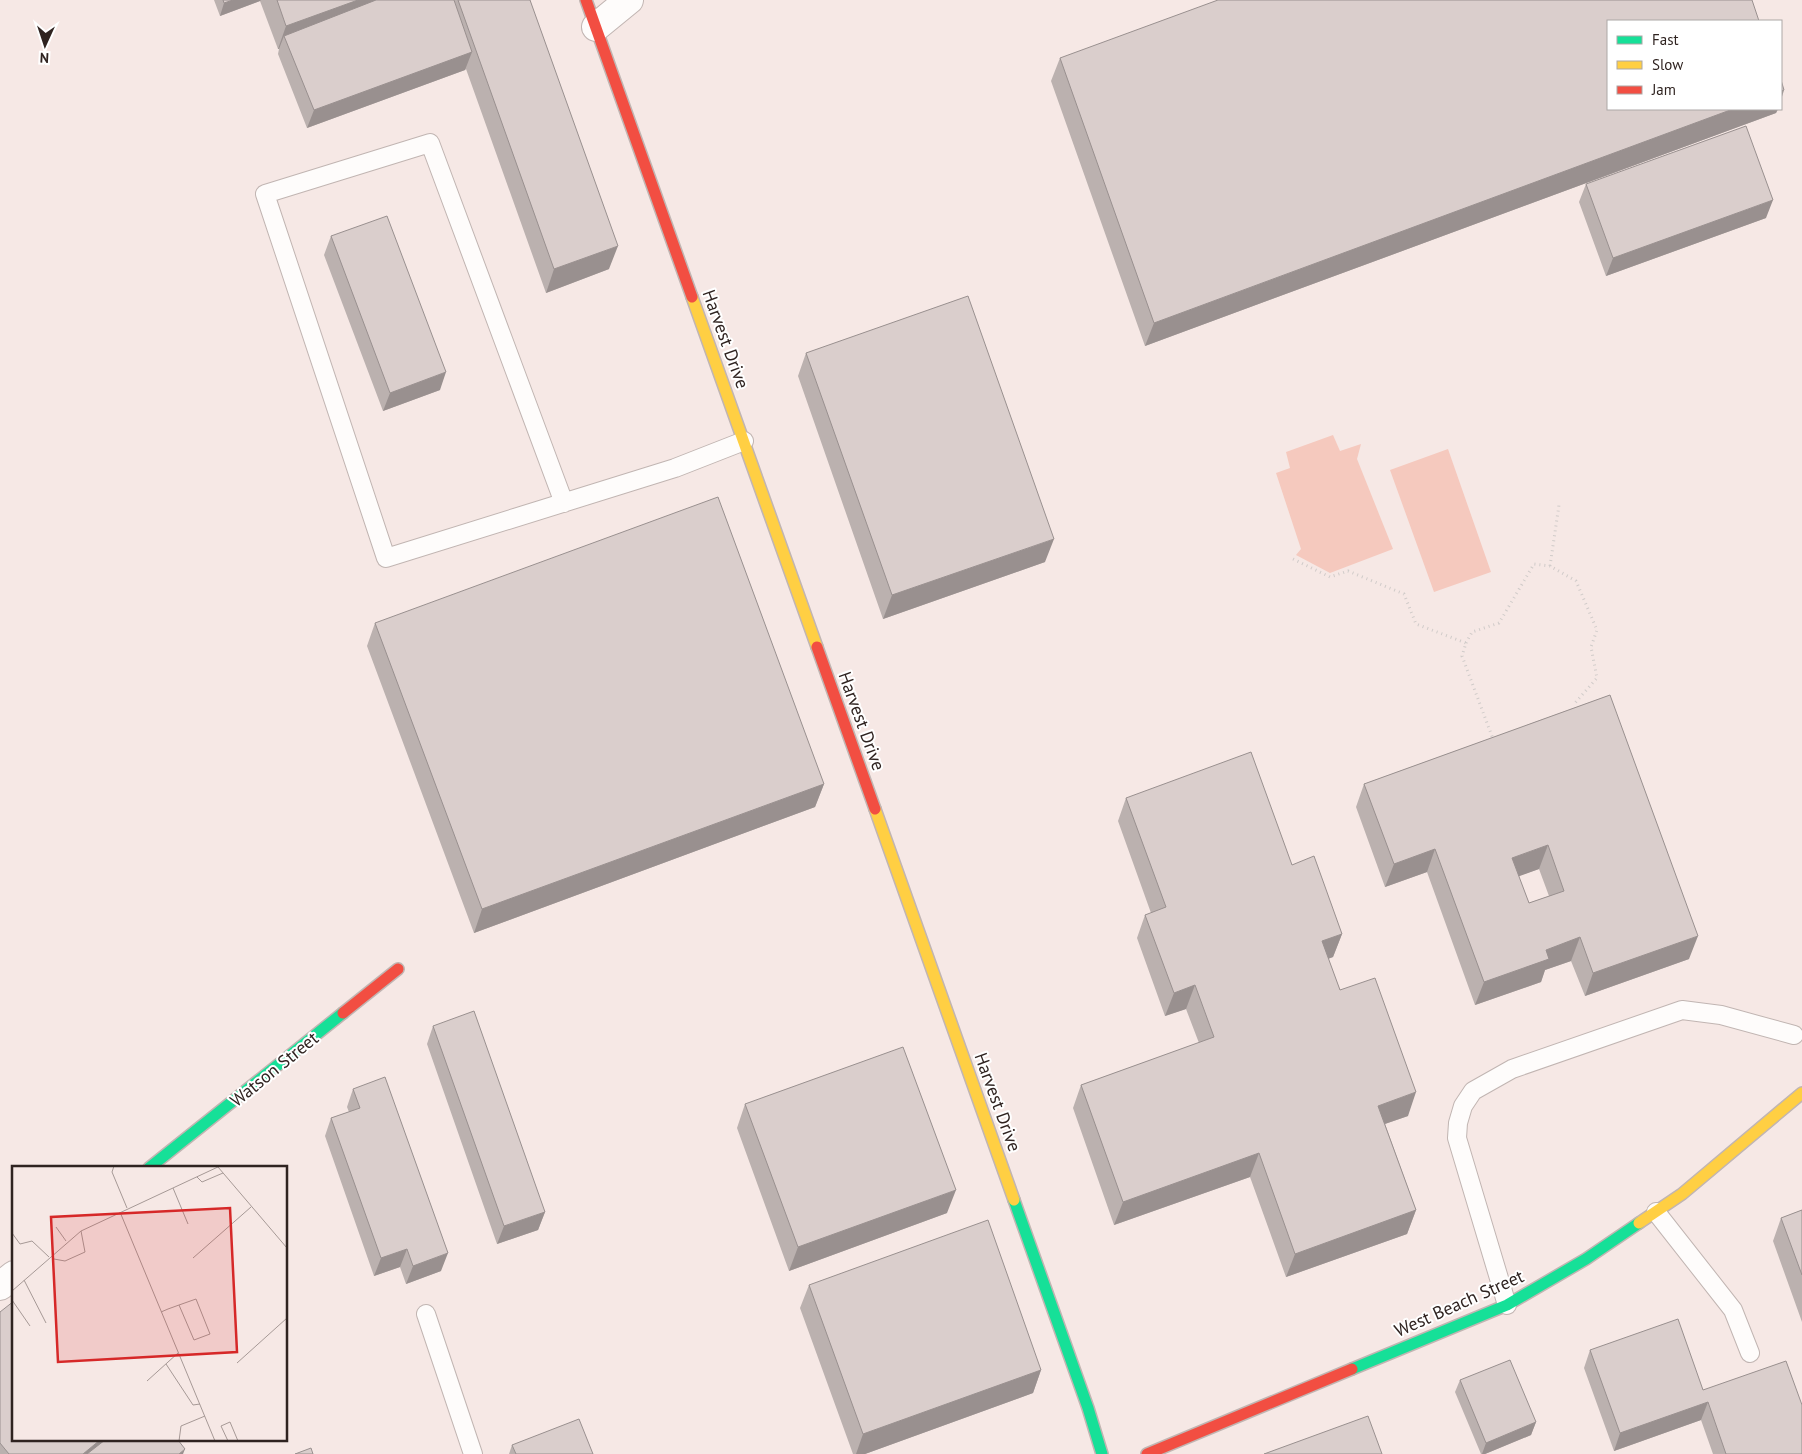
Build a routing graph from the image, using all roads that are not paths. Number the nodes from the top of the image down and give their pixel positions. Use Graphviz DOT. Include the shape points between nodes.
graph roads {
  1 [pos="586,0"];
  2 [pos="629,0"];
  3 [pos="596,27"];
  4 [pos="744,441"];
  5 [pos="564,503"];
  6 [pos="398,969"];
  7 [pos="1794,1035"];
  8 [pos="1802,1092"];
  9 [pos="152,1166"];
  10 [pos="1656,1212"];
  11 [pos="12,1277"];
  12 [pos="0,1286"];
  13 [pos="1507,1304"];
  14 [pos="426,1314"];
  15 [pos="1750,1353"];
  16 [pos="473,1454"];
  17 [pos="1102,1454"];
  18 [pos="1147,1454"];
  1 -- 3 [label="street, Harvest Drive"];
  2 -- 3 [label="street"];
  3 -- 4 [label="street, Harvest Drive"];
  4 -- 5 [label="lane" via="675,468"];
  4 -- 17 [label="street, Harvest Drive" via="1082,1389"];
  5 -- 5 [label="lane" via="386,558 265,194 430,143"];
  6 -- 9 [label="street, Watson Street"];
  7 -- 13 [label="lane" via="1721,1015 1682,1010 1512,1069 1473,1091 1463,1106 1457,1138"];
  8 -- 10 [label="street, West Beach Street" via="1682,1194"];
  10 -- 13 [label="street, West Beach Street" via="1586,1260"];
  10 -- 15 [label="lane" via="1733,1310"];
  11 -- 12 [label="street"];
  13 -- 18 [label="street, West Beach Street"];
  14 -- 16 [label="lane"];
}
